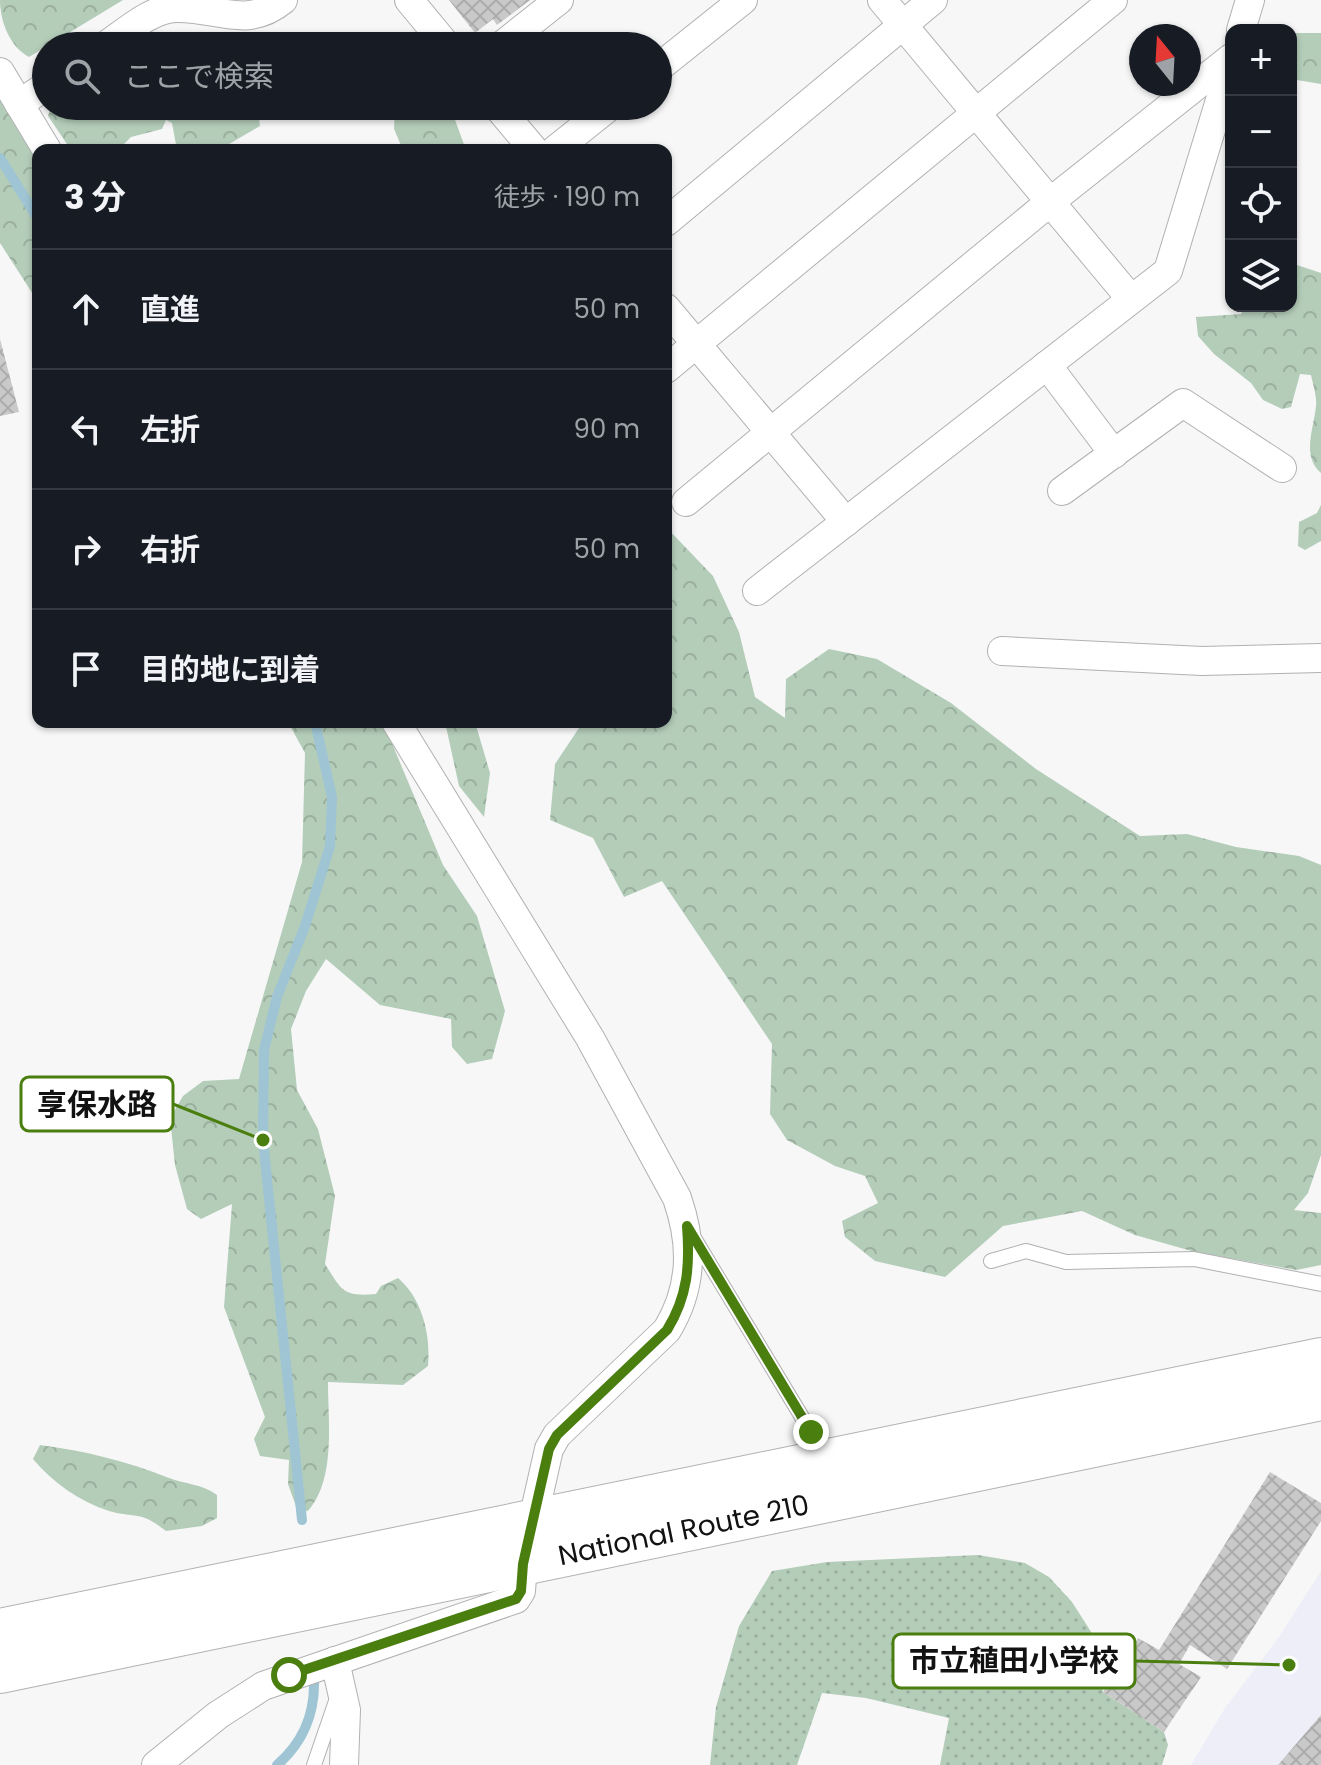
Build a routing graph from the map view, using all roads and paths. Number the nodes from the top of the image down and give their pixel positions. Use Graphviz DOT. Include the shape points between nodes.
graph roads {
  1 [pos="283,0"];
  2 [pos="409,0"];
  3 [pos="559,0"];
  4 [pos="743,0"];
  5 [pos="882,0"];
  6 [pos="933,0"];
  7 [pos="1113,0"];
  8 [pos="1250,0"];
  9 [pos="1243,24"];
  10 [pos="903,25"];
  11 [pos="125,32"];
  12 [pos="435,32"];
  13 [pos="519,32"];
  14 [pos="672,57"];
  15 [pos="1225,63"];
  16 [pos="0,72"];
  17 [pos="1225,84"];
  18 [pos="32,95"];
  19 [pos="19,104"];
  20 [pos="976,113"];
  21 [pos="509,120"];
  22 [pos="592,120"];
  23 [pos="43,144"];
  24 [pos="529,144"];
  25 [pos="562,144"];
  26 [pos="1050,202"];
  27 [pos="672,217"];
  28 [pos="1131,299"];
  29 [pos="672,315"];
  30 [pos="696,344"];
  31 [pos="672,364"];
  32 [pos="1047,365"];
  33 [pos="771,433"];
  34 [pos="1114,454"];
  35 [pos="1282,468"];
  36 [pos="1062,491"];
  37 [pos="686,502"];
  38 [pos="846,522"];
  39 [pos="757,591"];
  40 [pos="1002,651"];
  41 [pos="1321,658"];
  42 [pos="400,728"];
  43 [pos="687,1226"];
  44 [pos="991,1261"];
  45 [pos="1321,1284"];
  46 [pos="1321,1360"];
  47 [pos="1321,1398"];
  48 [pos="811,1432"];
  49 [pos="535,1521"];
  50 [pos="523,1564"];
  51 [pos="0,1631"];
  52 [pos="0,1671"];
  53 [pos="337,1673"];
  54 [pos="156,1765"];
  55 [pos="314,1765"];
  56 [pos="344,1765"];
  1 -- 11 [label="street" via="266,14 250,17 175,8"];
  2 -- 12 [label="street"];
  3 -- 13 [label="street"];
  4 -- 14 [label="street"];
  5 -- 10 [label="street"];
  6 -- 10 [label="street"];
  7 -- 20 [label="street"];
  8 -- 9 [label="street"];
  10 -- 20 [label="street"];
  10 -- 27 [label="street"];
  15 -- 26 [label="street"];
  16 -- 19 [label="street"];
  17 -- 28 [label="street" via="1168,271"];
  18 -- 19 [label="street"];
  19 -- 23 [label="street"];
  20 -- 26 [label="street"];
  20 -- 30 [label="street"];
  21 -- 24 [label="street"];
  22 -- 25 [label="street"];
  26 -- 28 [label="street"];
  26 -- 33 [label="street"];
  28 -- 32 [label="street"];
  29 -- 30 [label="street"];
  30 -- 31 [label="street"];
  30 -- 33 [label="street"];
  32 -- 34 [label="street"];
  32 -- 38 [label="street"];
  33 -- 37 [label="street"];
  33 -- 38 [label="street"];
  34 -- 35 [label="street" via="1183,403"];
  34 -- 36 [label="street"];
  38 -- 39 [label="street"];
  40 -- 41 [label="street" via="1202,661"];
  42 -- 43 [label="street" via="590,1038"];
  43 -- 48 [label="lane"];
  43 -- 49 [label="street" via="690,1258 680,1309 667,1330 557,1435"];
  44 -- 45 [label="lane" via="1026,1251 1066,1262 1194,1259"];
  46 -- 49 [label="highway, National Route 210"];
  47 -- 50 [label="highway, National Route 210"];
  49 -- 50 [label="street"];
  49 -- 51 [label="highway, National Route 210"];
  50 -- 52 [label="highway, National Route 210"];
  50 -- 53 [label="street" via="516,1599"];
  53 -- 54 [label="street" via="263,1686"];
  53 -- 55 [label="lane"];
  53 -- 56 [label="street" via="346,1710"];
}
